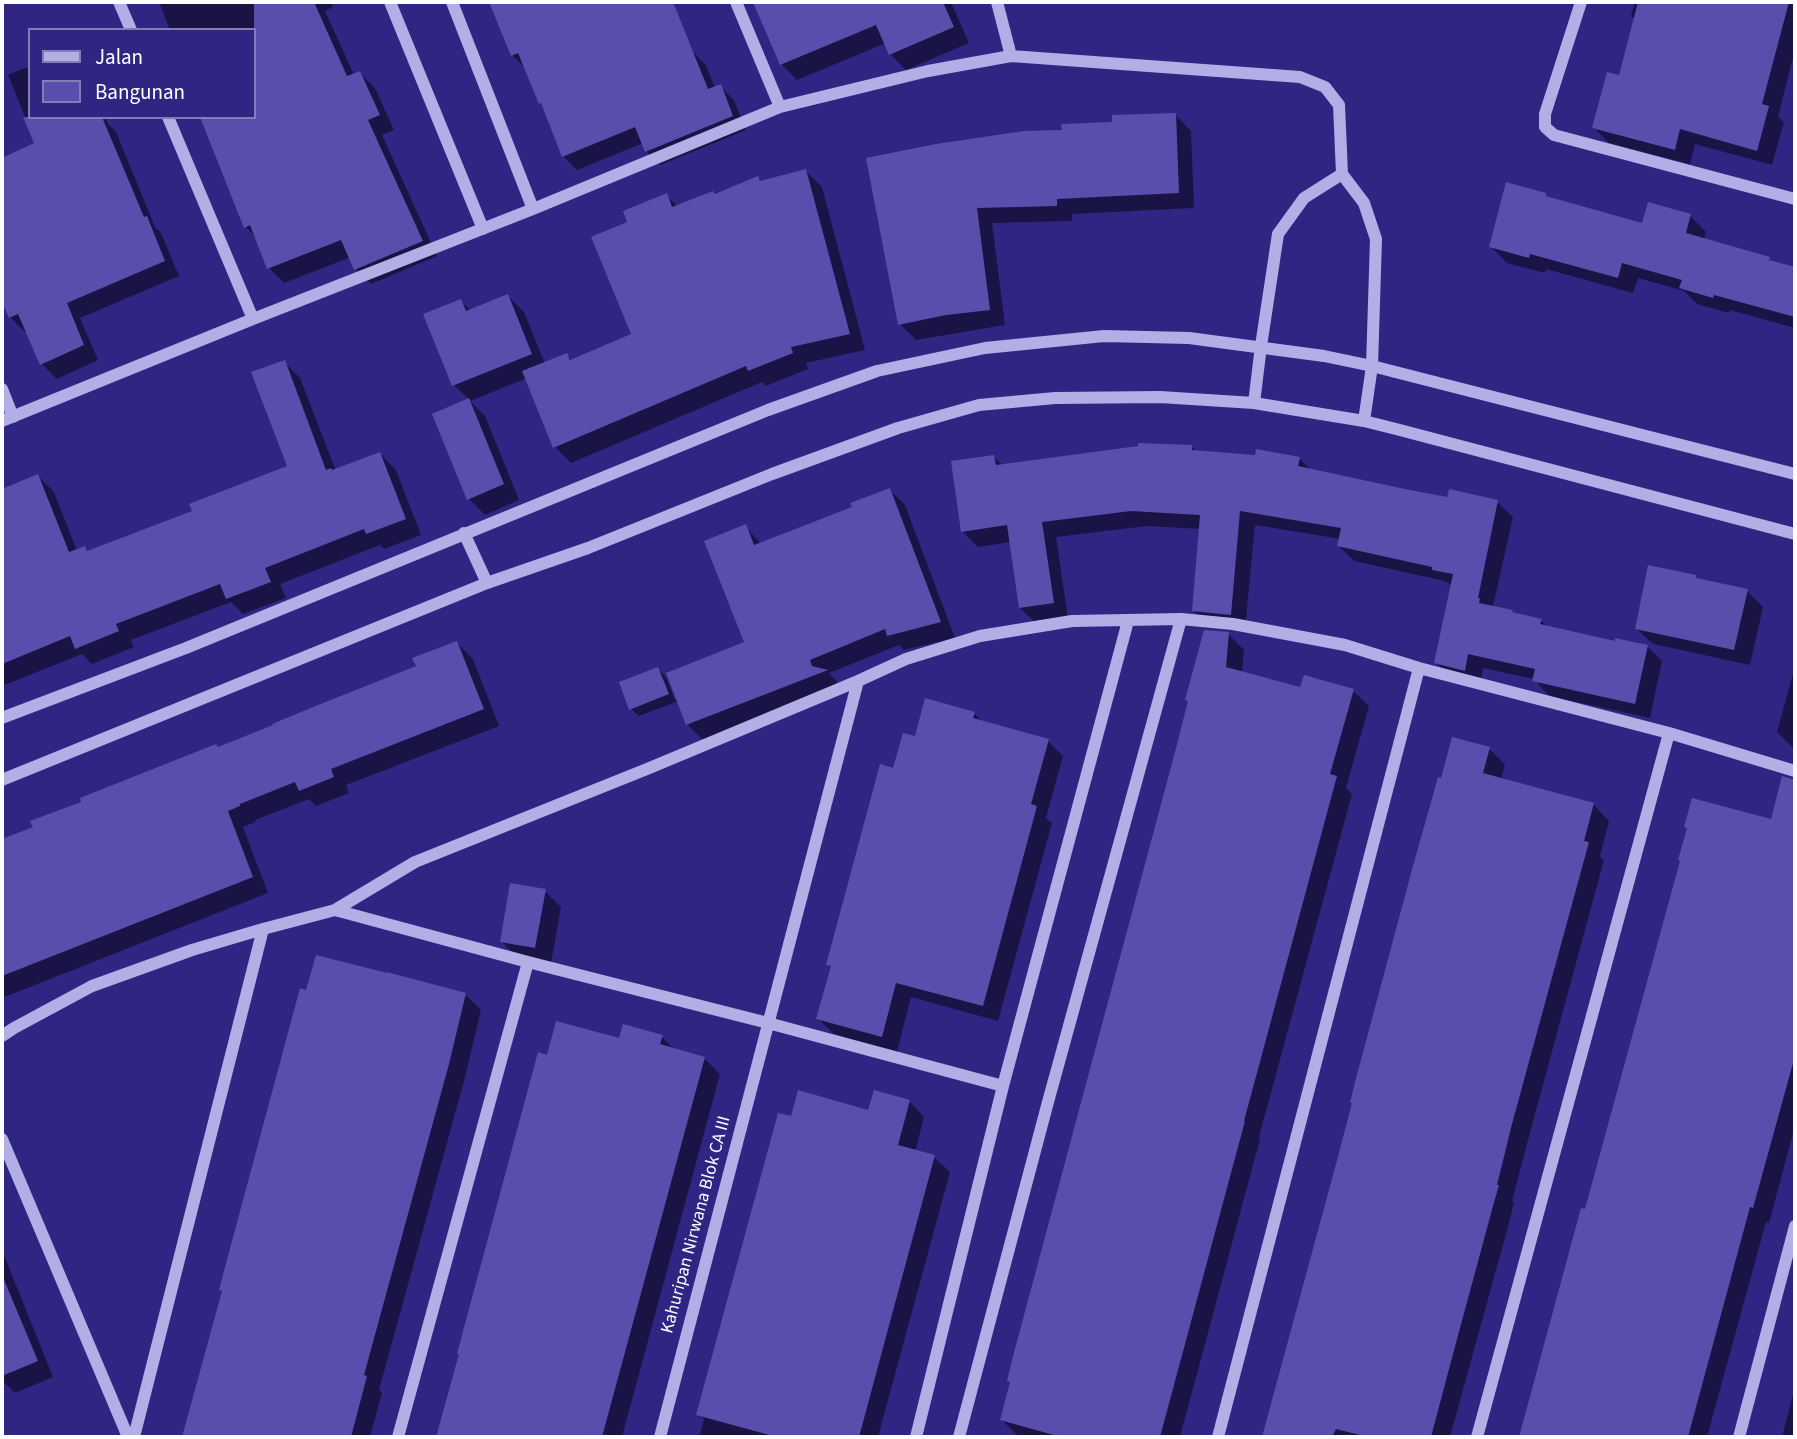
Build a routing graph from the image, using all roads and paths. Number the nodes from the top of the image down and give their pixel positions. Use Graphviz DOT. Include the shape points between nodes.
graph roads {
  1 [pos="119,2"];
  2 [pos="390,2"];
  3 [pos="452,2"];
  4 [pos="736,2"];
  5 [pos="997,2"];
  6 [pos="1581,2"];
  7 [pos="130,28"];
  8 [pos="1011,56"];
  9 [pos="779,107"];
  10 [pos="168,119"];
  11 [pos="1342,173"];
  12 [pos="1795,199"];
  13 [pos="533,209"];
  14 [pos="483,229"];
  15 [pos="253,318"];
  16 [pos="1261,346"];
  17 [pos="1372,366"];
  18 [pos="2,389"];
  19 [pos="1254,403"];
  20 [pos="7,419"];
  21 [pos="1364,421"];
  22 [pos="1795,474"];
  23 [pos="464,533"];
  24 [pos="1795,534"];
  25 [pos="487,583"];
  26 [pos="1181,619"];
  27 [pos="1128,621"];
  28 [pos="1419,668"];
  29 [pos="858,681"];
  30 [pos="2,718"];
  31 [pos="1670,733"];
  32 [pos="1795,771"];
  33 [pos="2,780"];
  34 [pos="335,909"];
  35 [pos="263,929"];
  36 [pos="528,962"];
  37 [pos="768,1023"];
  38 [pos="2,1036"];
  39 [pos="1003,1086"];
  40 [pos="2,1139"];
  41 [pos="1795,1226"];
  42 [pos="128,1437"];
  43 [pos="134,1437"];
  44 [pos="398,1437"];
  45 [pos="660,1437"];
  46 [pos="916,1437"];
  47 [pos="959,1437"];
  48 [pos="1218,1437"];
  49 [pos="1478,1437"];
  50 [pos="1739,1437"];
  1 -- 7 [label="street"];
  2 -- 14 [label="street"];
  3 -- 13 [label="street"];
  4 -- 9 [label="street"];
  5 -- 8 [label="street"];
  6 -- 12 [label="street" via="1545,114 1545,127 1554,135"];
  8 -- 9 [label="street"];
  8 -- 11 [label="street" via="1300,77 1325,88 1339,105"];
  9 -- 13 [label="street"];
  10 -- 15 [label="street"];
  11 -- 16 [label="street" via="1304,198 1278,234"];
  11 -- 17 [label="street" via="1364,203 1376,240"];
  13 -- 14 [label="street"];
  14 -- 15 [label="street"];
  15 -- 20 [label="street"];
  16 -- 17 [label="street"];
  16 -- 19 [label="street"];
  16 -- 23 [label="street" via="1104,336 985,348 877,371"];
  17 -- 21 [label="street"];
  17 -- 22 [label="street"];
  18 -- 20 [label="street"];
  19 -- 21 [label="street"];
  19 -- 25 [label="street" via="1160,397 1055,398 979,405 898,428"];
  21 -- 24 [label="street"];
  23 -- 25 [label="street"];
  23 -- 30 [label="street"];
  25 -- 33 [label="street"];
  26 -- 27 [label="street"];
  26 -- 28 [label="street" via="1345,645"];
  26 -- 47 [label="street"];
  27 -- 29 [label="street" via="1072,621 980,636 906,659"];
  27 -- 39 [label="street"];
  28 -- 31 [label="street"];
  28 -- 48 [label="street"];
  29 -- 34 [label="street" via="415,862"];
  29 -- 37 [label="street, Kahuripan Nirwana Blok CA III"];
  31 -- 32 [label="street"];
  31 -- 49 [label="street"];
  34 -- 35 [label="street"];
  34 -- 36 [label="street"];
  35 -- 38 [label="street" via="92,986"];
  35 -- 43 [label="street"];
  36 -- 37 [label="street"];
  36 -- 44 [label="street"];
  37 -- 39 [label="street"];
  37 -- 45 [label="street, Kahuripan Nirwana Blok CA III"];
  39 -- 46 [label="street"];
  40 -- 42 [label="street"];
  41 -- 50 [label="street"];
}
